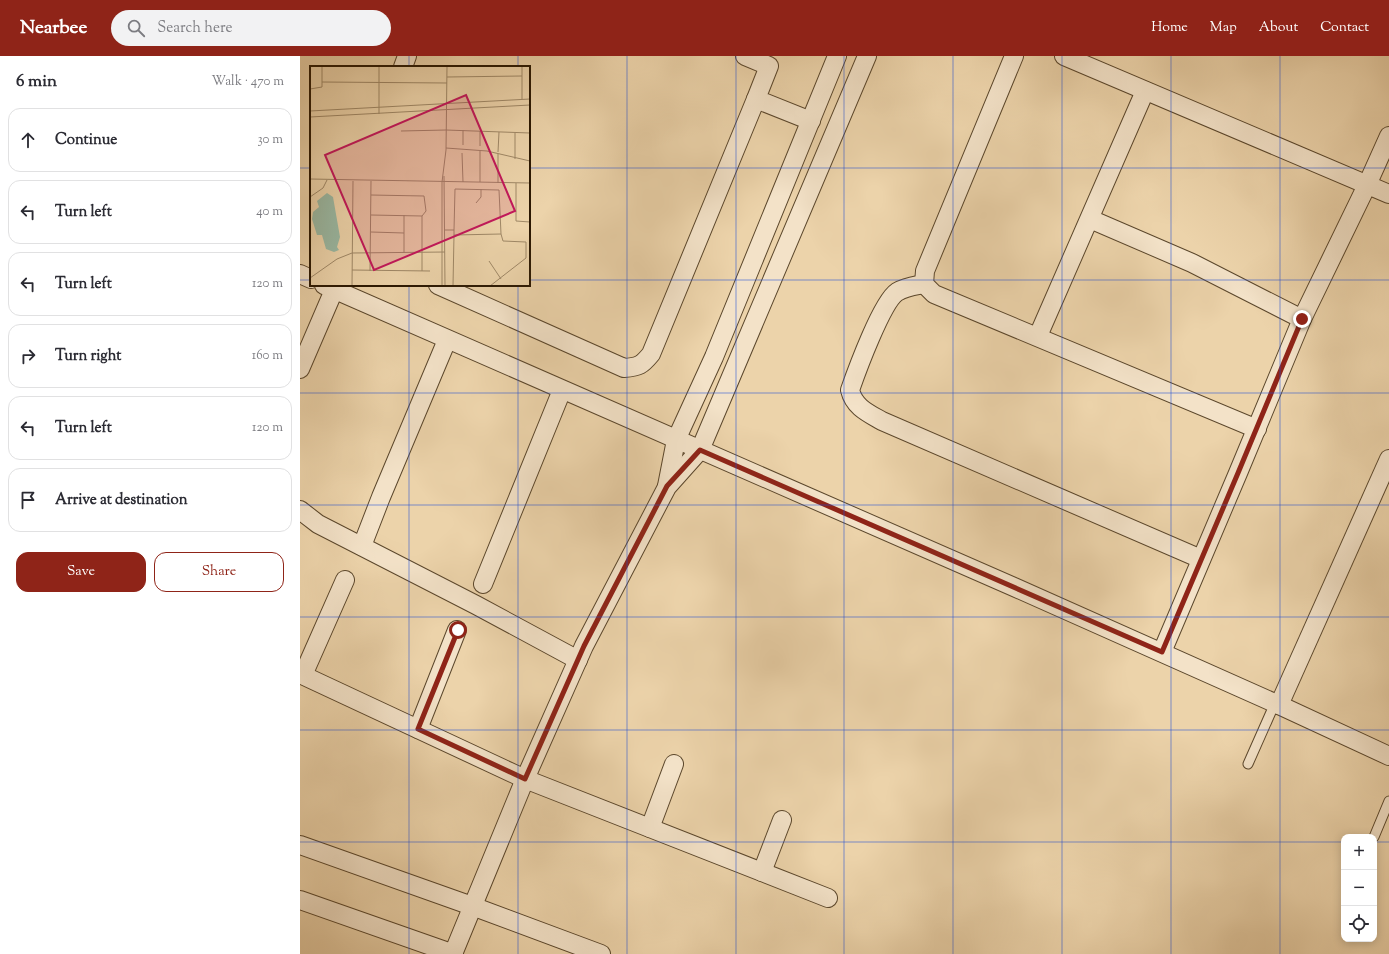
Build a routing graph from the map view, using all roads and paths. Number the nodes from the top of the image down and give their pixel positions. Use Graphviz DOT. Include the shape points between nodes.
graph roads {
  1 [pos="407,56"];
  2 [pos="745,56"];
  3 [pos="837,56"];
  4 [pos="867,56"];
  5 [pos="1014,56"];
  6 [pos="1064,56"];
  7 [pos="771,61"];
  8 [pos="403,66"];
  9 [pos="1145,91"];
  10 [pos="756,99"];
  11 [pos="810,121"];
  12 [pos="1389,136"];
  13 [pos="1367,185"];
  14 [pos="1389,194"];
  15 [pos="1090,219"];
  16 [pos="300,274"];
  17 [pos="310,279"];
  18 [pos="924,284"];
  19 [pos="443,286"];
  20 [pos="329,287"];
  21 [pos="463,290"];
  22 [pos="1302,319"];
  23 [pos="1038,336"];
  24 [pos="447,340"];
  25 [pos="300,369"];
  26 [pos="562,390"];
  27 [pos="1257,429"];
  28 [pos="676,440"];
  29 [pos="700,450"];
  30 [pos="1389,459"];
  31 [pos="667,486"];
  32 [pos="300,510"];
  33 [pos="362,546"];
  34 [pos="1201,559"];
  35 [pos="345,580"];
  36 [pos="483,584"];
  37 [pos="458,630"];
  38 [pos="1162,652"];
  39 [pos="578,660"];
  40 [pos="301,674"];
  41 [pos="1277,704"];
  42 [pos="418,729"];
  43 [pos="1389,756"];
  44 [pos="674,764"];
  45 [pos="1248,764"];
  46 [pos="525,779"];
  47 [pos="1389,801"];
  48 [pos="782,820"];
  49 [pos="650,828"];
  50 [pos="1375,834"];
  51 [pos="300,845"];
  52 [pos="762,872"];
  53 [pos="828,898"];
  54 [pos="300,900"];
  55 [pos="472,906"];
  56 [pos="454,954"];
  57 [pos="601,954"];
  1 -- 8 [label="street"];
  2 -- 7 [label="street"];
  3 -- 11 [label="street"];
  4 -- 29 [label="street"];
  5 -- 18 [label="street" via="925,272"];
  6 -- 9 [label="street"];
  7 -- 10 [label="street"];
  9 -- 13 [label="street"];
  9 -- 15 [label="street"];
  10 -- 11 [label="street"];
  10 -- 21 [label="street" via="651,354 643,364 624,368"];
  11 -- 28 [label="street" via="714,357"];
  12 -- 13 [label="street"];
  13 -- 14 [label="street"];
  13 -- 22 [label="street"];
  15 -- 22 [label="street" via="1192,263"];
  15 -- 23 [label="street"];
  16 -- 17 [label="street"];
  18 -- 23 [label="street" via="934,294"];
  18 -- 34 [label="street" via="906,287 896,293 887,304 850,390 856,404 882,421"];
  19 -- 21 [label="street"];
  20 -- 24 [label="street"];
  20 -- 25 [label="street"];
  22 -- 27 [label="street"];
  23 -- 27 [label="street"];
  24 -- 26 [label="street"];
  24 -- 33 [label="street"];
  26 -- 28 [label="street"];
  26 -- 36 [label="street"];
  27 -- 34 [label="street"];
  28 -- 29 [label="street"];
  28 -- 31 [label="street"];
  29 -- 31 [label="street"];
  29 -- 38 [label="street"];
  30 -- 41 [label="street"];
  31 -- 39 [label="street"];
  32 -- 33 [label="street" via="318,524"];
  33 -- 39 [label="street"];
  34 -- 38 [label="street"];
  35 -- 40 [label="street"];
  37 -- 42 [label="street"];
  38 -- 41 [label="street"];
  39 -- 46 [label="street"];
  40 -- 42 [label="street"];
  41 -- 43 [label="street"];
  41 -- 45 [label="lane"];
  42 -- 46 [label="street"];
  44 -- 49 [label="street"];
  46 -- 49 [label="street"];
  46 -- 55 [label="street"];
  47 -- 50 [label="lane"];
  48 -- 52 [label="street"];
  49 -- 52 [label="street"];
  51 -- 55 [label="street"];
  52 -- 53 [label="street"];
  54 -- 56 [label="street"];
  55 -- 56 [label="street"];
  55 -- 57 [label="street"];
}
